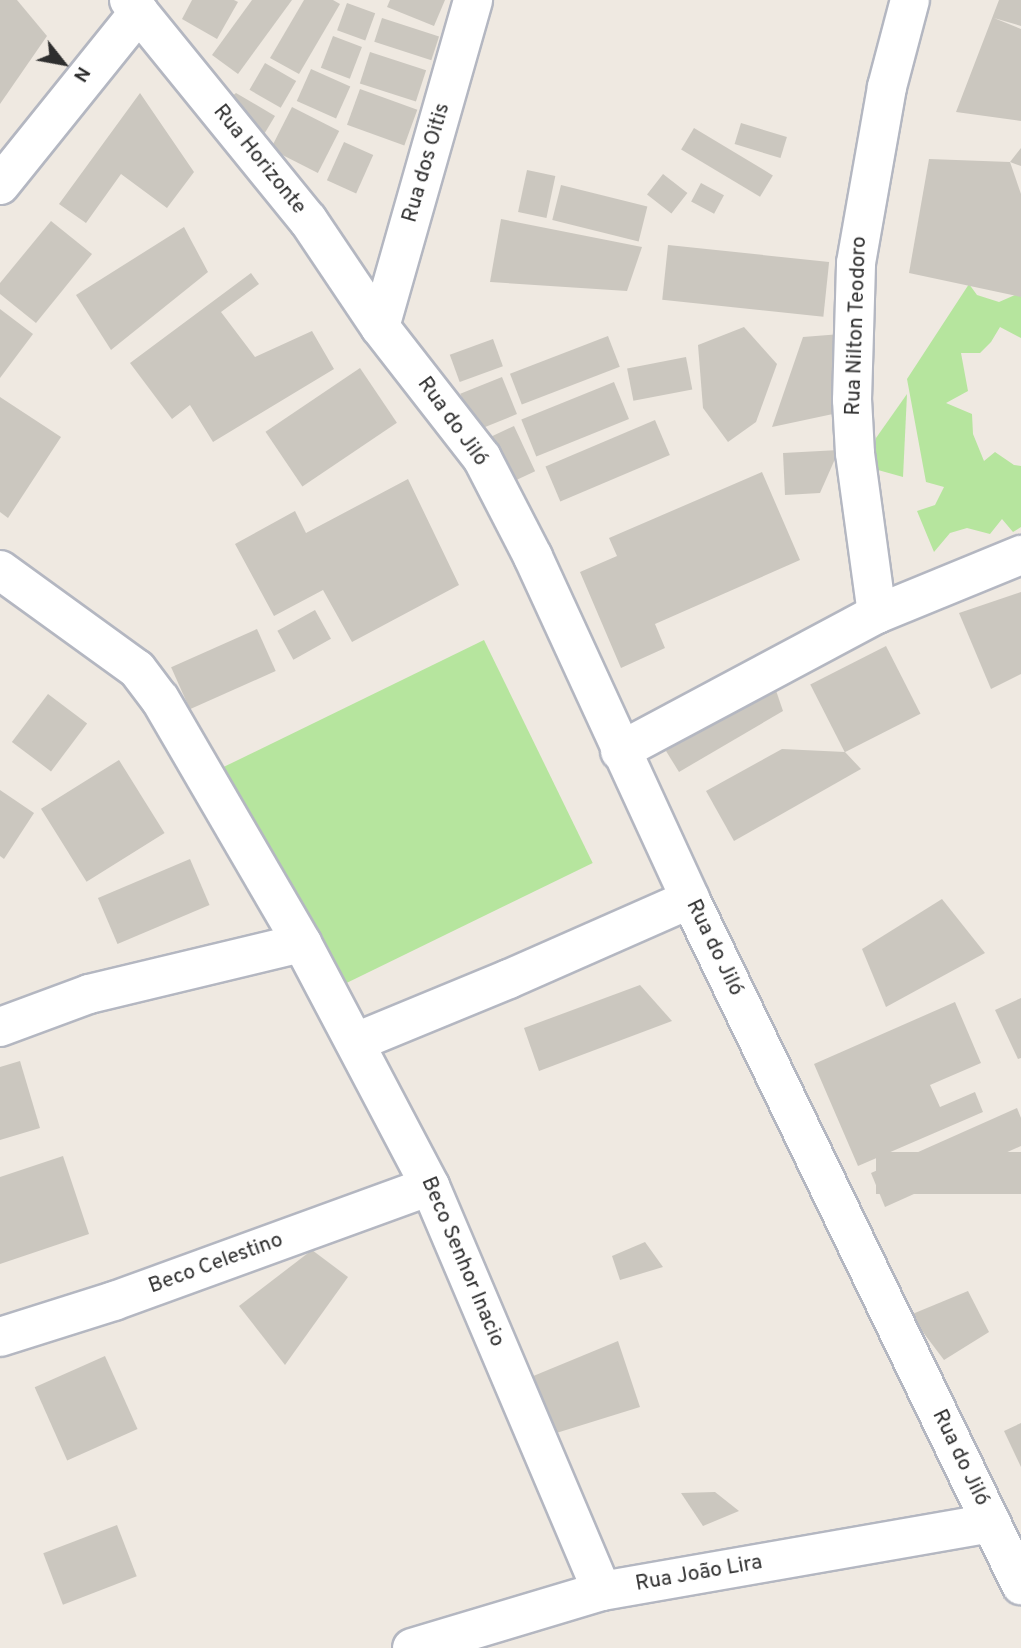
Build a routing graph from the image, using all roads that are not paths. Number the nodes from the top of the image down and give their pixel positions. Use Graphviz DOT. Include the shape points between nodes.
graph roads {
  1 [pos="473,0"];
  2 [pos="910,0"];
  3 [pos="134,6"];
  4 [pos="0,185"];
  5 [pos="380,327"];
  6 [pos="1021,555"];
  7 [pos="0,570"];
  8 [pos="877,614"];
  9 [pos="620,751"];
  10 [pos="690,899"];
  11 [pos="302,943"];
  12 [pos="0,1027"];
  13 [pos="356,1042"];
  14 [pos="430,1186"];
  15 [pos="0,1337"];
  16 [pos="991,1523"];
  17 [pos="1021,1585"];
  18 [pos="602,1591"];
  19 [pos="412,1648"];
  1 -- 5 [label="street, Rua dos Oitis"];
  2 -- 8 [label="street, Rua Nilton Teodoro" via="887,88 856,263 855,453"];
  3 -- 4 [label="street"];
  3 -- 5 [label="street, Rua Horizonte" via="308,220"];
  5 -- 9 [label="street, Rua do Jiló" via="482,458 533,557"];
  6 -- 8 [label="street"];
  7 -- 11 [label="street, Beco Senhor Inacio" via="137,669 160,699"];
  8 -- 9 [label="street"];
  9 -- 10 [label="street, Rua do Jiló"];
  10 -- 13 [label="street"];
  10 -- 16 [label="street, Rua do Jiló"];
  11 -- 12 [label="street" via="89,994"];
  11 -- 13 [label="street, Beco Senhor Inacio"];
  13 -- 14 [label="street, Beco Senhor Inacio"];
  14 -- 15 [label="street, Beco Celestino" via="114,1301"];
  14 -- 18 [label="street, Beco Senhor Inacio"];
  16 -- 17 [label="street, Rua do Jiló"];
  16 -- 18 [label="street, Rua João Lira"];
  18 -- 19 [label="street, Rua João Lira"];
}
